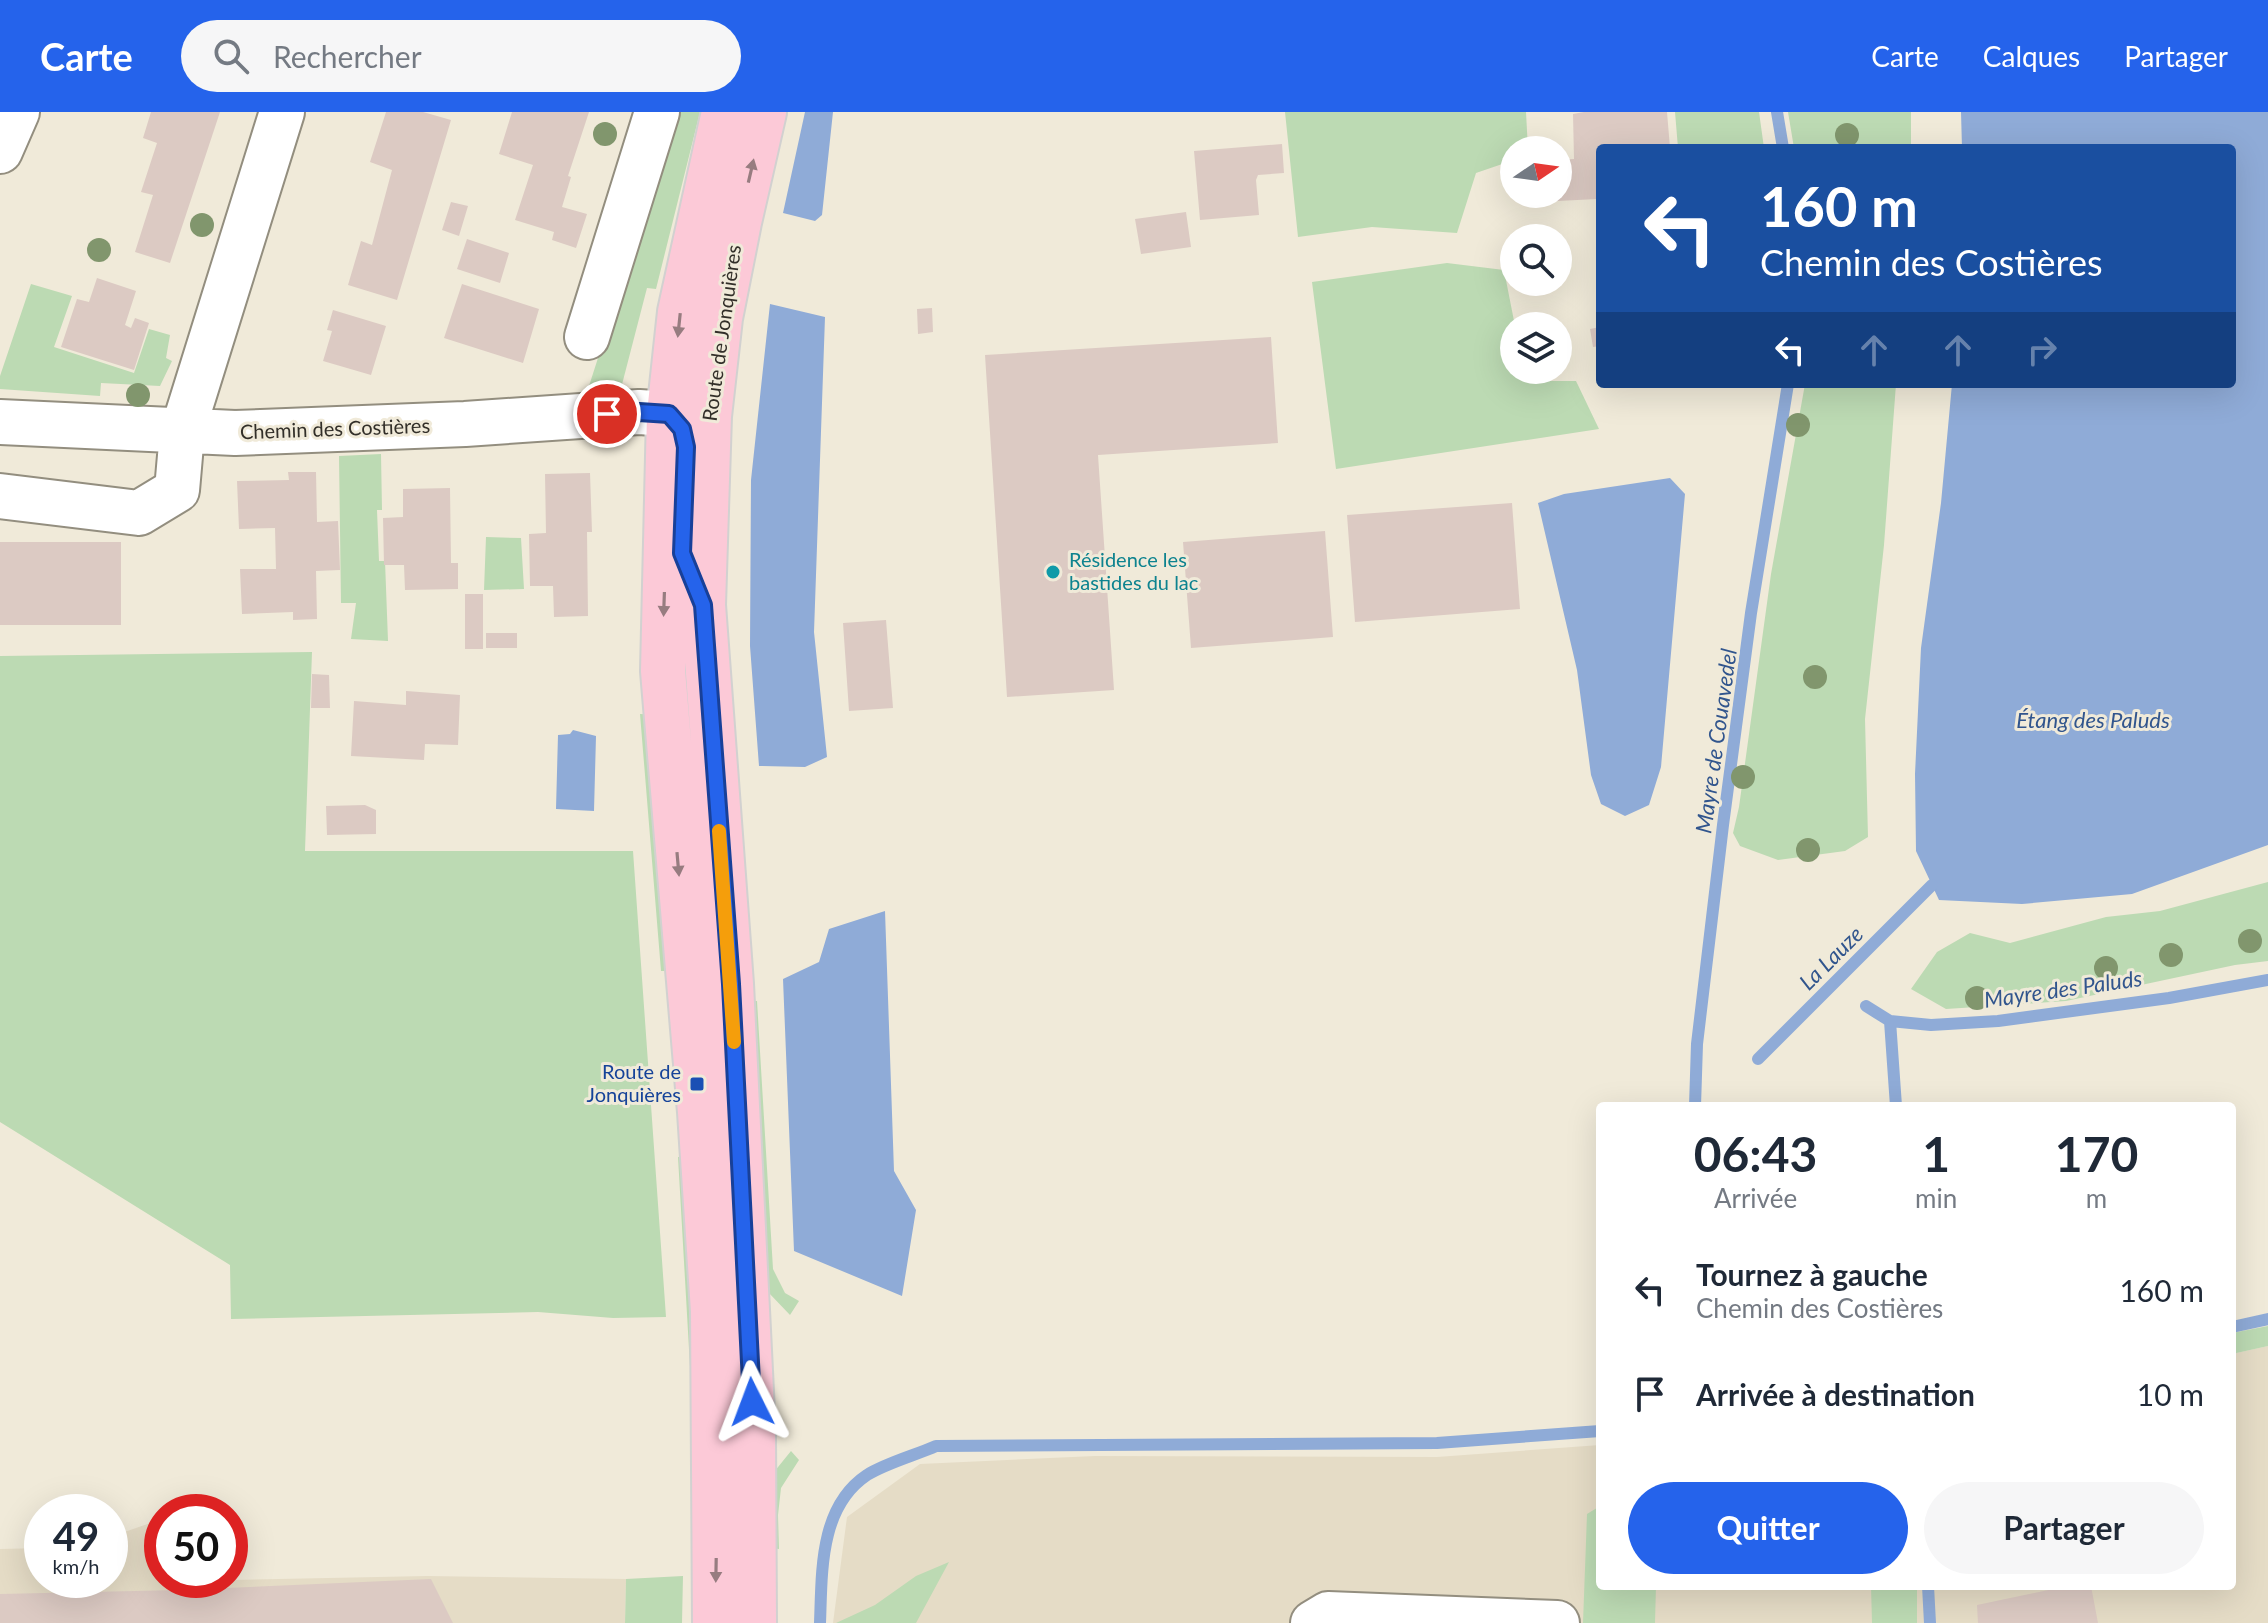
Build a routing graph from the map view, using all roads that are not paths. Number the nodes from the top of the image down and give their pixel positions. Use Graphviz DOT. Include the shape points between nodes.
graph roads {
  1 [pos="17,112"];
  2 [pos="282,112"];
  3 [pos="657,112"];
  4 [pos="724,112"];
  5 [pos="764,112"];
  6 [pos="0,151"];
  7 [pos="739,222"];
  8 [pos="691,266"];
  9 [pos="587,337"];
  10 [pos="716,357"];
  11 [pos="669,414"];
  12 [pos="0,422"];
  13 [pos="182,433"];
  14 [pos="0,496"];
  15 [pos="703,605"];
  16 [pos="700,1112"];
  17 [pos="749,1343"];
  18 [pos="735,1384"];
  19 [pos="753,1432"];
  20 [pos="716,1525"];
  21 [pos="715,1623"];
  22 [pos="754,1623"];
  23 [pos="1313,1623"];
  24 [pos="1557,1623"];
  1 -- 6 [label="street"];
  2 -- 13 [label="street"];
  3 -- 9 [label="street"];
  4 -- 8 [label="main road, Route de Jonquières"];
  7 -- 5 [label="main road, Route de Jonquières, one-way"];
  7 -- 8 [label="main road" via="719,226 710,246"];
  7 -- 10 [label="main road, Route de Jonquières"];
  8 -- 11 [label="main road, Route de Jonquières, one-way" via="680,312"];
  10 -- 11 [label="main road" via="700,365 690,382 688,401"];
  10 -- 15 [label="main road, Route de Jonquières"];
  11 -- 13 [label="street, Chemin des Costières"];
  11 -- 15 [label="street, Route de Jonquières" via="682,429 686,447 682,553"];
  11 -- 16 [label="main road, Route de Jonquières, one-way" via="663,671"];
  12 -- 13 [label="street, Chemin des Costières"];
  13 -- 14 [label="street" via="177,490 139,513"];
  15 -- 17 [label="main road, Route de Jonquières" via="731,984"];
  16 -- 18 [label="street, Route de Jonquières" via="723,1166"];
  16 -- 20 [label="main road, Route de Jonquières" via="713,1311"];
  17 -- 18 [label="main road"];
  17 -- 19 [label="main road, Route de Jonquières"];
  18 -- 19 [label="street, Route de Jonquières"];
  18 -- 20 [label="main road"];
  19 -- 22 [label="main road, Route de Jonquières"];
  20 -- 21 [label="main road, Route de Jonquières, one-way"];
  23 -- 24 [label="street" via="1328,1614"];
}
